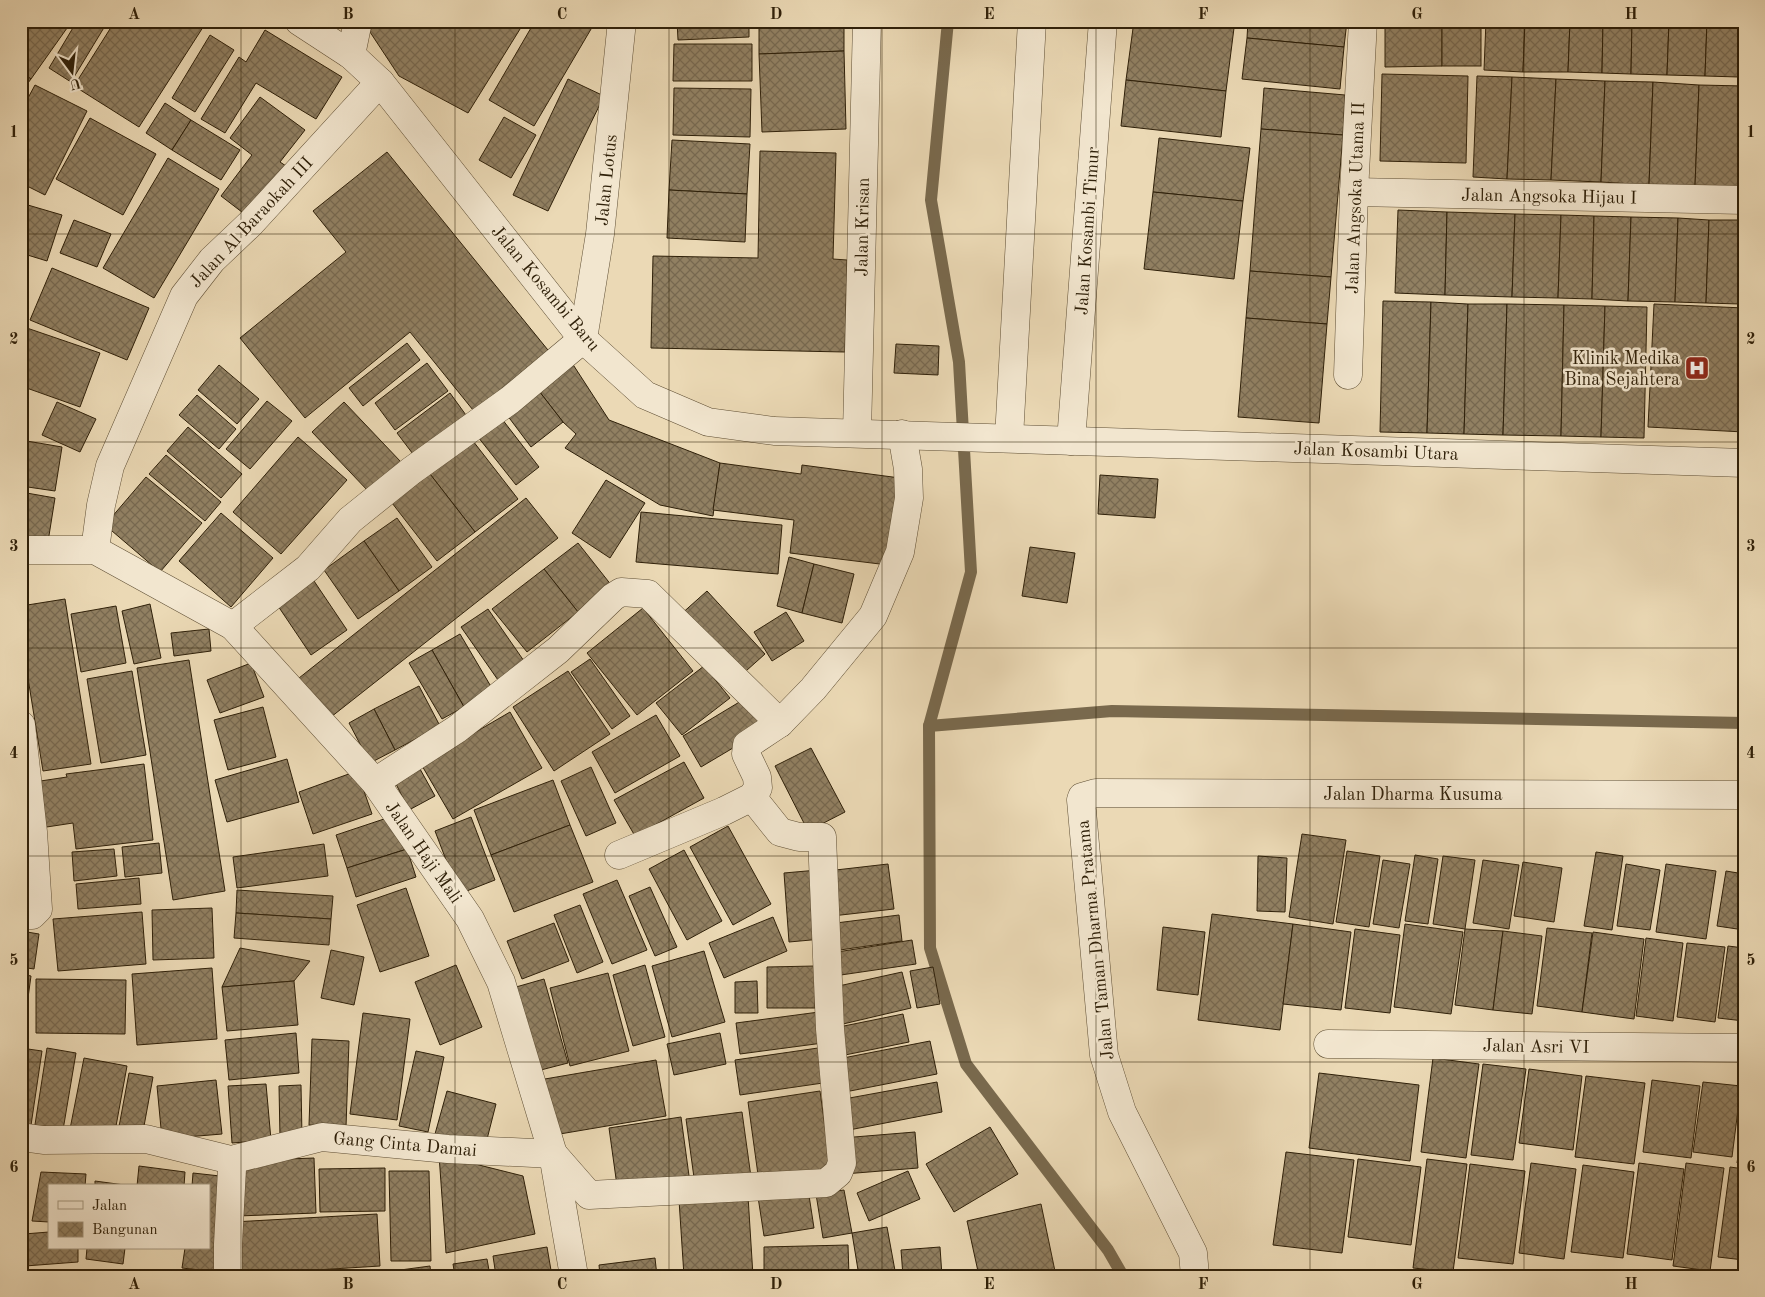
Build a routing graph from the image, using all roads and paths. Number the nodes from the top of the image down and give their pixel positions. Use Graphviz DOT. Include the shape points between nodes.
graph roads {
  1 [pos="299,21"];
  2 [pos="358,21"];
  3 [pos="622,21"];
  4 [pos="867,21"];
  5 [pos="1032,21"];
  6 [pos="1102,21"];
  7 [pos="1363,21"];
  8 [pos="351,55"];
  9 [pos="380,82"];
  10 [pos="1354,192"];
  11 [pos="1744,200"];
  12 [pos="583,339"];
  13 [pos="1348,375"];
  14 [pos="857,433"];
  15 [pos="909,435"];
  16 [pos="999,438"];
  17 [pos="1071,441"];
  18 [pos="1744,463"];
  19 [pos="21,550"];
  20 [pos="95,550"];
  21 [pos="233,626"];
  22 [pos="780,723"];
  23 [pos="21,725"];
  24 [pos="375,782"];
  25 [pos="1744,795"];
  26 [pos="752,797"];
  27 [pos="1082,797"];
  28 [pos="618,855"];
  29 [pos="21,915"];
  30 [pos="1328,1044"];
  31 [pos="1744,1048"];
  32 [pos="21,1138"];
  33 [pos="553,1154"];
  34 [pos="231,1160"];
  35 [pos="228,1276"];
  36 [pos="574,1276"];
  37 [pos="1195,1276"];
  1 -- 8 [label="street, Jalan Kosambi Baru"];
  2 -- 8 [label="street"];
  3 -- 12 [label="street, Jalan Lotus" via="600,234"];
  4 -- 14 [label="street, Jalan Krisan"];
  5 -- 16 [label="street"];
  6 -- 17 [label="street, Jalan Kosambi Timur"];
  7 -- 10 [label="street, Jalan Angsoka Utama II"];
  8 -- 9 [label="street, Jalan Kosambi Baru"];
  9 -- 12 [label="street, Jalan Kosambi Baru"];
  9 -- 20 [label="street, Jalan Al Baraokah III" via="250,224 212,260 184,296 110,466"];
  10 -- 11 [label="street, Jalan Angsoka Hijau I"];
  10 -- 13 [label="street, Jalan Angsoka Utama II"];
  12 -- 14 [label="street, Jalan Kosambi Baru" via="645,395 708,422 774,431"];
  12 -- 21 [label="street" via="510,400 411,471 350,520 308,568"];
  14 -- 15 [label="street, Jalan Kosambi Baru"];
  15 -- 16 [label="street, Jalan Kosambi Baru"];
  15 -- 22 [label="street" via="909,498 900,552 873,616 813,689"];
  16 -- 17 [label="street, Jalan Kosambi Utara"];
  17 -- 18 [label="street, Jalan Kosambi Utara"];
  19 -- 20 [label="street"];
  20 -- 21 [label="street, Jalan Haji Mali"];
  21 -- 24 [label="street, Jalan Haji Mali"];
  22 -- 24 [label="street" via="648,594 622,592 558,650 457,729"];
  22 -- 26 [label="street" via="747,746 746,754 757,777 758,788"];
  23 -- 29 [label="street" via="34,832 38,909 32,915"];
  24 -- 33 [label="street, Jalan Haji Mali" via="470,919 501,982"];
  25 -- 27 [label="street, Jalan Dharma Kusuma" via="1096,793"];
  26 -- 28 [label="street"];
  26 -- 33 [label="street" via="780,832 822,837 830,1029 842,1163 838,1173 826,1183 589,1195"];
  27 -- 37 [label="street, Jalan Taman Dharma Pratama" via="1104,1054 1122,1112 1193,1253"];
  30 -- 31 [label="street, Jalan Asri VI"];
  32 -- 34 [label="street, Gang Cinta Damai" via="146,1139"];
  33 -- 34 [label="street, Gang Cinta Damai" via="448,1149 322,1137"];
  33 -- 36 [label="street, Jalan Haji Mali"];
  34 -- 35 [label="street"];
}
